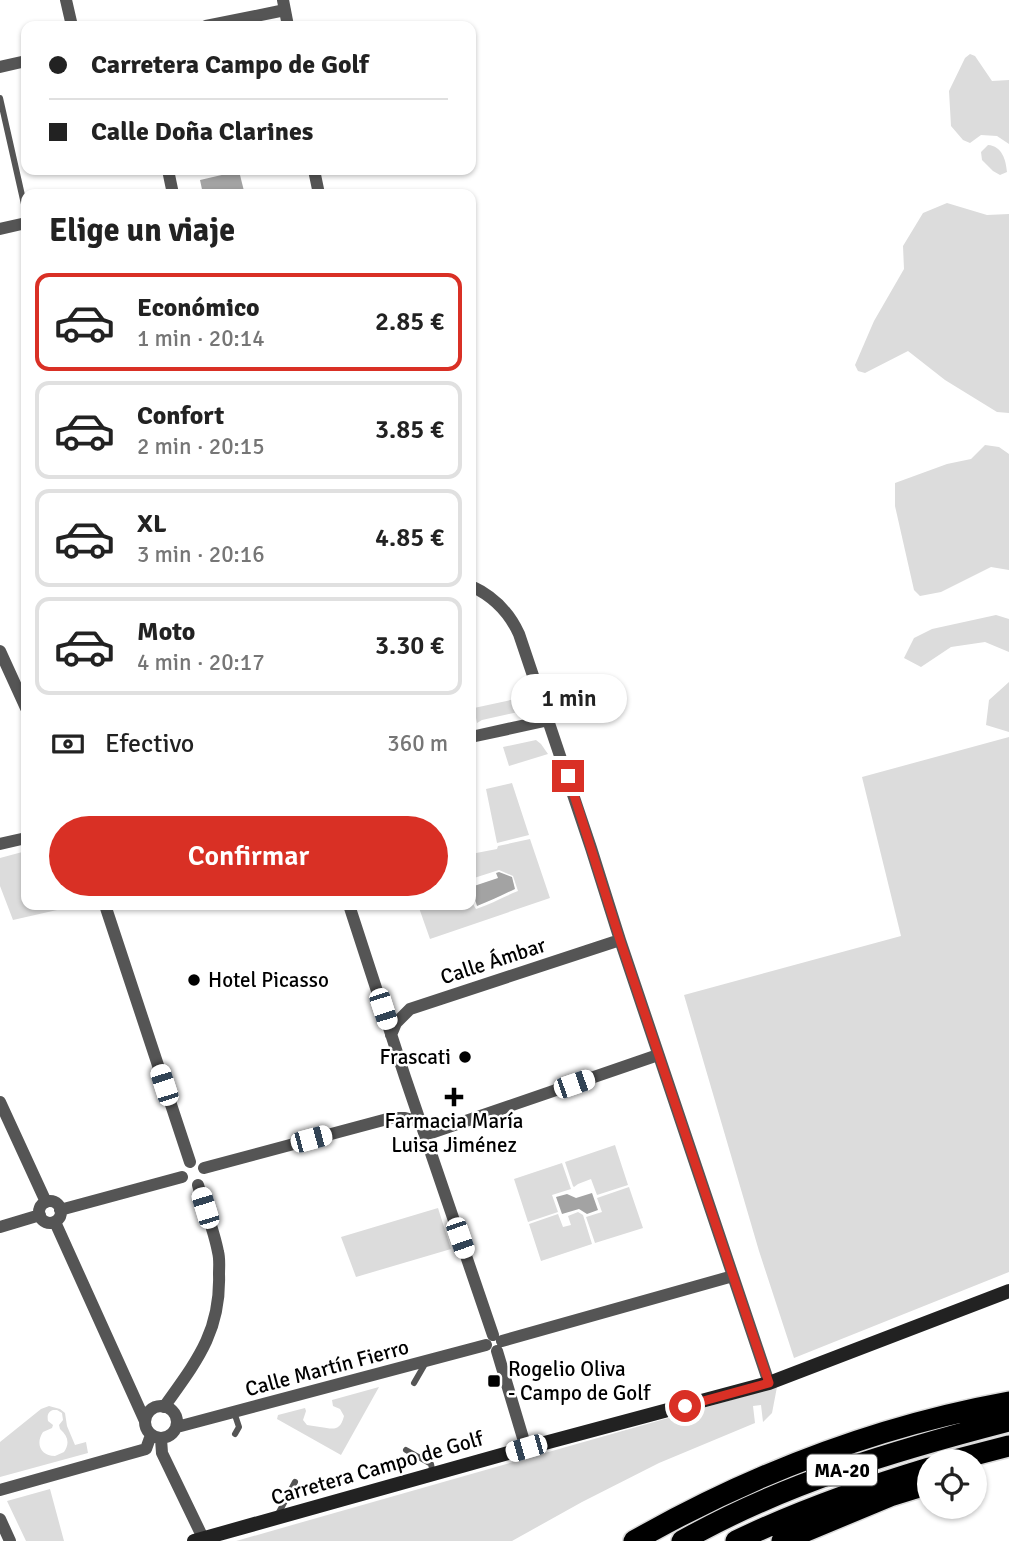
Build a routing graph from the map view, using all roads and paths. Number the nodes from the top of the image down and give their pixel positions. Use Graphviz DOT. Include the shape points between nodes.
graph roads {
  1 [pos="66,0"];
  2 [pos="284,5"];
  3 [pos="71,21"];
  4 [pos="225,21"];
  5 [pos="21,62"];
  6 [pos="0,67"];
  7 [pos="0,98"];
  8 [pos="21,192"];
  9 [pos="21,224"];
  10 [pos="0,229"];
  11 [pos="476,589"];
  12 [pos="0,651"];
  13 [pos="13,680"];
  14 [pos="21,686"];
  15 [pos="21,697"];
  16 [pos="551,725"];
  17 [pos="476,736"];
  18 [pos="21,839"];
  19 [pos="0,844"];
  20 [pos="107,910"];
  21 [pos="351,910"];
  22 [pos="620,940"];
  23 [pos="391,1035"];
  24 [pos="658,1055"];
  25 [pos="0,1102"];
  26 [pos="423,1128"];
  27 [pos="190,1162"];
  28 [pos="204,1168"];
  29 [pos="182,1177"];
  30 [pos="198,1185"];
  31 [pos="46,1202"];
  32 [pos="40,1215"];
  33 [pos="57,1216"];
  34 [pos="0,1227"];
  35 [pos="733,1276"];
  36 [pos="1009,1291"];
  37 [pos="494,1343"];
  38 [pos="426,1361"];
  39 [pos="414,1383"];
  40 [pos="769,1383"];
  41 [pos="1009,1402"];
  42 [pos="164,1406"];
  43 [pos="234,1412"];
  44 [pos="145,1421"];
  45 [pos="1009,1421"];
  46 [pos="177,1427"];
  47 [pos="235,1434"];
  48 [pos="156,1437"];
  49 [pos="1009,1446"];
  50 [pos="526,1448"];
  51 [pos="406,1450"];
  52 [pos="987,1452"];
  53 [pos="1009,1460"];
  54 [pos="987,1466"];
  55 [pos="917,1472"];
  56 [pos="433,1474"];
  57 [pos="295,1482"];
  58 [pos="917,1488"];
  59 [pos="0,1490"];
  60 [pos="276,1518"];
  61 [pos="0,1519"];
  62 [pos="199,1540"];
  63 [pos="10,1541"];
  64 [pos="634,1541"];
  65 [pos="682,1541"];
  66 [pos="736,1541"];
  67 [pos="782,1541"];
  1 -- 3 [label="street"];
  2 -- 4 [label="street"];
  5 -- 6 [label="street"];
  7 -- 8 [label="lane"];
  9 -- 10 [label="street"];
  11 -- 16 [label="street" via="513,620"];
  12 -- 13 [label="street"];
  13 -- 14 [label="street"];
  13 -- 15 [label="street"];
  16 -- 17 [label="street"];
  16 -- 22 [label="street"];
  18 -- 19 [label="street"];
  20 -- 27 [label="street"];
  21 -- 23 [label="street"];
  22 -- 23 [label="street, Calle Ámbar" via="410,1009"];
  22 -- 24 [label="street"];
  23 -- 26 [label="street"];
  24 -- 26 [label="street"];
  24 -- 35 [label="street"];
  25 -- 31 [label="street"];
  26 -- 28 [label="street" via="405,1118 391,1118"];
  26 -- 37 [label="street"];
  27 -- 28 [label="street"];
  27 -- 29 [label="street"];
  28 -- 30 [label="street" via="204,1179"];
  29 -- 30 [label="street" via="187,1184"];
  29 -- 33 [label="street"];
  30 -- 42 [label="street" via="219,1253 217,1315 196,1362"];
  31 -- 32 [label="street"];
  31 -- 33 [label="street" via="57,1204"];
  32 -- 33 [label="street" via="45,1222"];
  32 -- 34 [label="street"];
  33 -- 44 [label="street"];
  35 -- 37 [label="street, Calle Martín Fierro"];
  35 -- 40 [label="street"];
  36 -- 40 [label="street, Carretera Campo de Golf"];
  37 -- 38 [label="street, Calle Martín Fierro"];
  37 -- 50 [label="street"];
  38 -- 39 [label="lane"];
  38 -- 43 [label="street, Calle Martín Fierro"];
  40 -- 50 [label="street, Carretera Campo de Golf"];
  41 -- 64 [label="highway" via="909,1424 813,1456 741,1486"];
  42 -- 44 [label="street" via="149,1411"];
  42 -- 46 [label="street" via="176,1416"];
  43 -- 46 [label="street, Calle Martín Fierro"];
  43 -- 47 [label="lane" via="239,1427"];
  44 -- 48 [label="street"];
  45 -- 65 [label="highway, MA-20" via="825,1476"];
  46 -- 48 [label="street" via="171,1435"];
  48 -- 59 [label="street" via="146,1449"];
  48 -- 62 [label="street"];
  49 -- 52 [label="highway"];
  50 -- 56 [label="street, Carretera Campo de Golf"];
  51 -- 56 [label="lane" via="430,1464"];
  53 -- 54 [label="highway"];
  55 -- 66 [label="highway, MA-20" via="828,1501"];
  56 -- 60 [label="street, Carretera Campo de Golf"];
  57 -- 60 [label="lane"];
  58 -- 67 [label="highway"];
  60 -- 62 [label="street, Carretera Campo de Golf"];
  61 -- 63 [label="street"];
}
